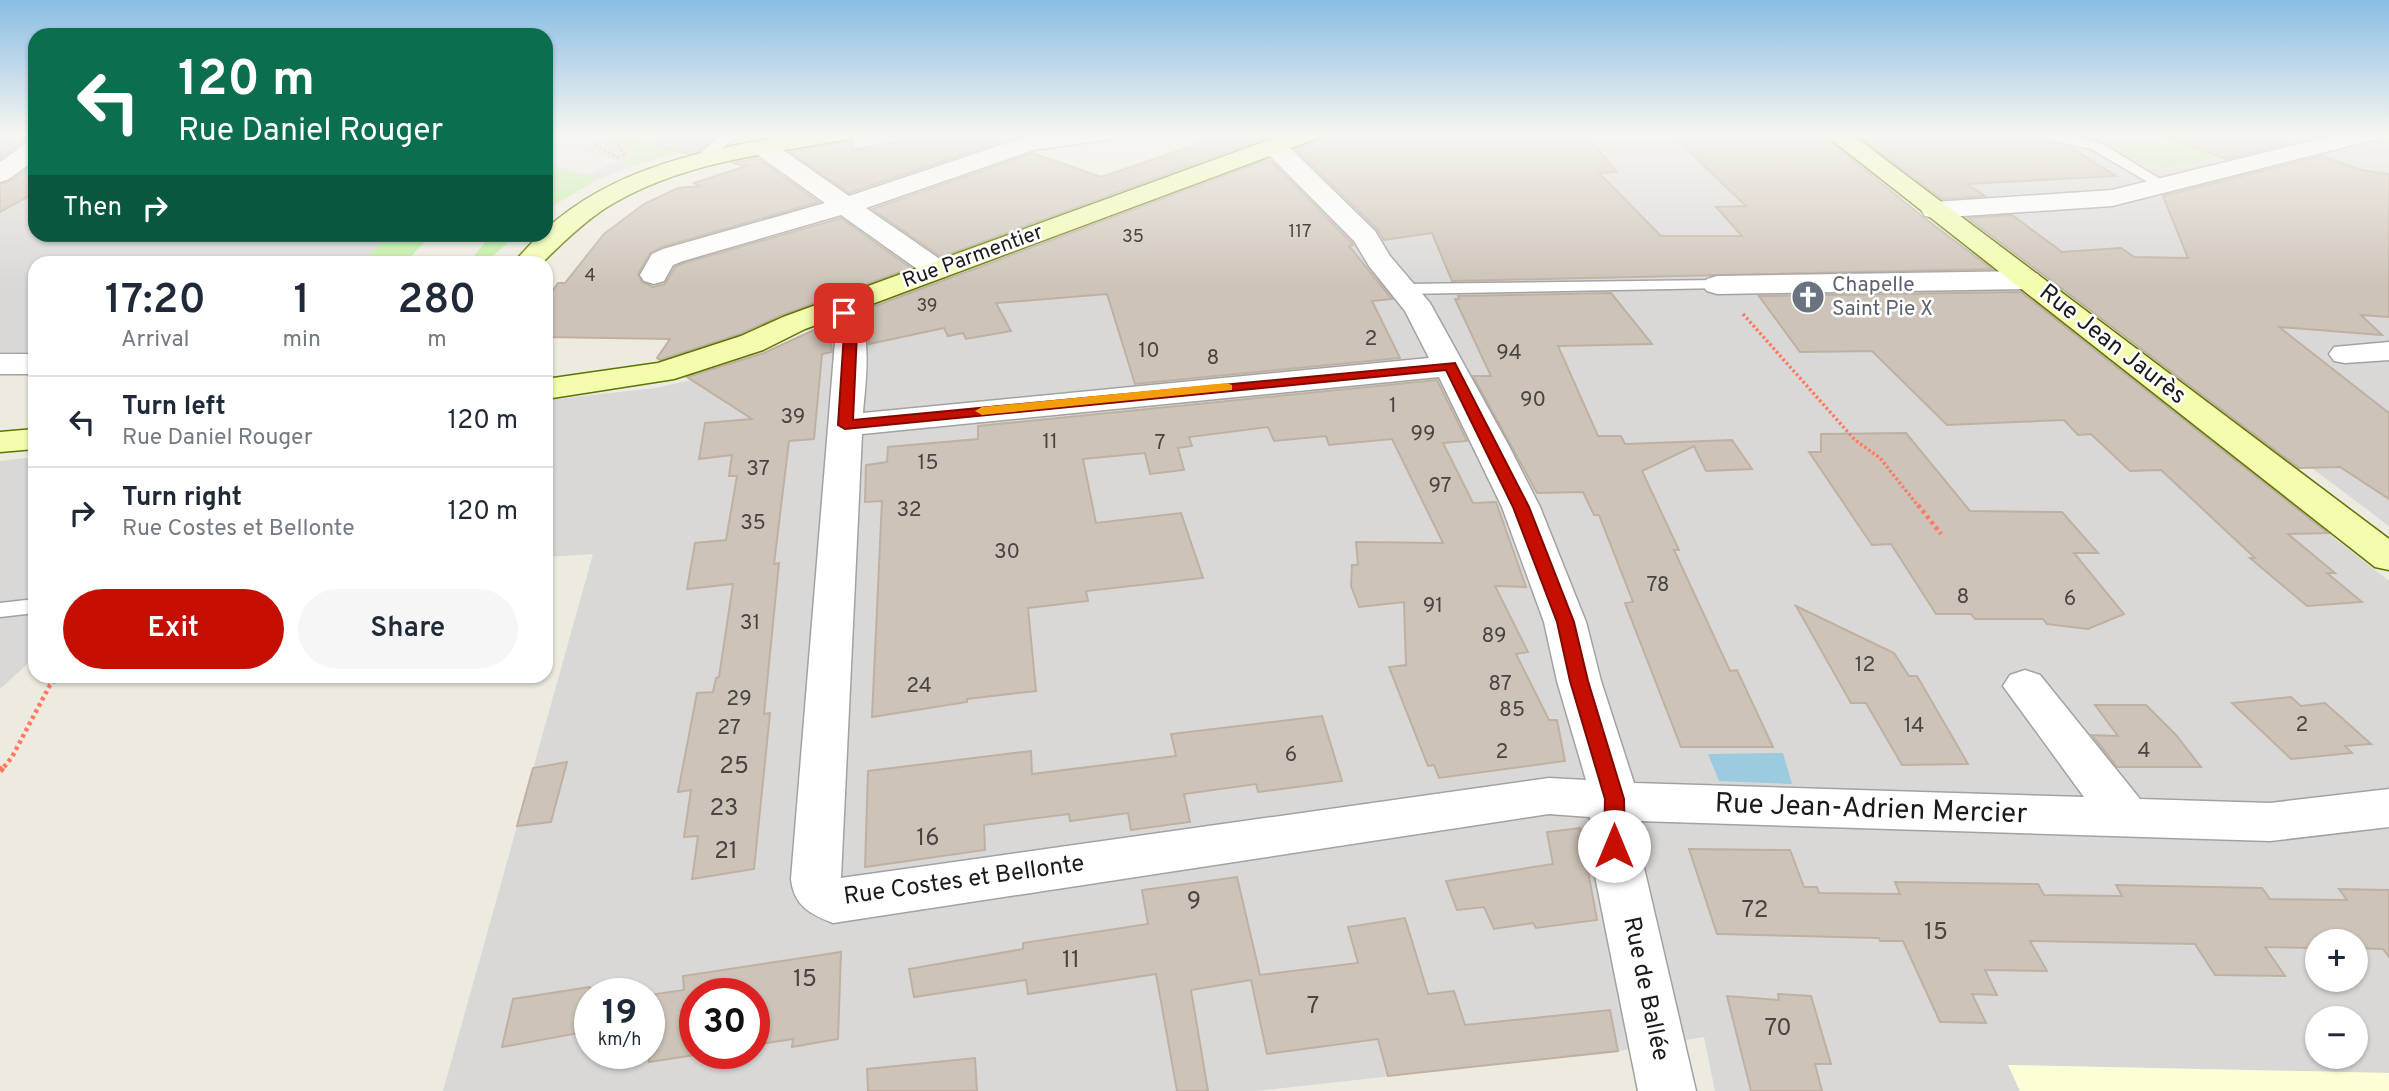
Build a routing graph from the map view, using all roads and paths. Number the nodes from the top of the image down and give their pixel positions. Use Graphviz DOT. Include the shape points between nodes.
graph roads {
  1 [pos="634,184"];
  2 [pos="817,184"];
  3 [pos="901,184"];
  4 [pos="1172,184"];
  5 [pos="1312,184"];
  6 [pos="1901,184"];
  7 [pos="2167,184"];
  8 [pos="2163,185"];
  9 [pos="845,205"];
  10 [pos="1934,209"];
  11 [pos="553,239"];
  12 [pos="550,242"];
  13 [pos="535,256"];
  14 [pos="937,270"];
  15 [pos="654,275"];
  16 [pos="2028,280"];
  17 [pos="1717,285"];
  18 [pos="1405,289"];
  19 [pos="836,307"];
  20 [pos="794,323"];
  21 [pos="2389,351"];
  22 [pos="2345,354"];
  23 [pos="0,364"];
  24 [pos="28,364"];
  25 [pos="1450,366"];
  26 [pos="553,374"];
  27 [pos="553,388"];
  28 [pos="845,425"];
  29 [pos="28,440"];
  30 [pos="0,442"];
  31 [pos="1941,534"];
  32 [pos="2389,558"];
  33 [pos="28,607"];
  34 [pos="0,610"];
  35 [pos="52,683"];
  36 [pos="2025,686"];
  37 [pos="0,771"];
  38 [pos="1615,799"];
  39 [pos="2389,808"];
  40 [pos="2127,818"];
  41 [pos="1667,1091"];
  1 -- 11 [label="street" via="577,217"];
  2 -- 9 [label="street"];
  3 -- 9 [label="street"];
  4 -- 14 [label="street, Rue Parmentier"];
  5 -- 18 [label="street, Rue de Ballée" via="1357,229"];
  6 -- 10 [label="street, Rue Jean Jaurès"];
  7 -- 8 [label="street"];
  8 -- 10 [label="street" via="2098,199"];
  9 -- 14 [label="street"];
  9 -- 15 [label="street" via="666,257"];
  10 -- 16 [label="street, Rue Jean Jaurès"];
  12 -- 13 [label="street"];
  14 -- 19 [label="street, Rue Parmentier"];
  16 -- 17 [label="street"];
  16 -- 32 [label="street, Rue Jean Jaurès"];
  17 -- 18 [label="lane"];
  17 -- 31 [label="path" via="1855,440 1880,458"];
  18 -- 25 [label="street, Rue de Ballée"];
  19 -- 20 [label="street, Rue Parmentier"];
  19 -- 28 [label="street, Rue Costes et Bellonte" via="847,317 851,333"];
  20 -- 26 [label="street, Rue Parmentier" via="665,361"];
  20 -- 27 [label="street, Rue Parmentier" via="752,343 663,372"];
  21 -- 22 [label="street"];
  23 -- 24 [label="street"];
  25 -- 28 [label="street"];
  25 -- 38 [label="street, Rue de Ballée" via="1521,507 1561,610"];
  28 -- 38 [label="street, Rue Costes et Bellonte" via="816,879 823,897 833,901 1549,796"];
  29 -- 30 [label="street"];
  33 -- 34 [label="lane"];
  35 -- 37 [label="path"];
  36 -- 40 [label="street"];
  38 -- 40 [label="street, Rue Jean-Adrien Mercier"];
  38 -- 41 [label="street, Rue de Ballée" via="1614,846"];
  39 -- 40 [label="street, Rue Jean-Adrien Mercier" via="2270,822"];
}
